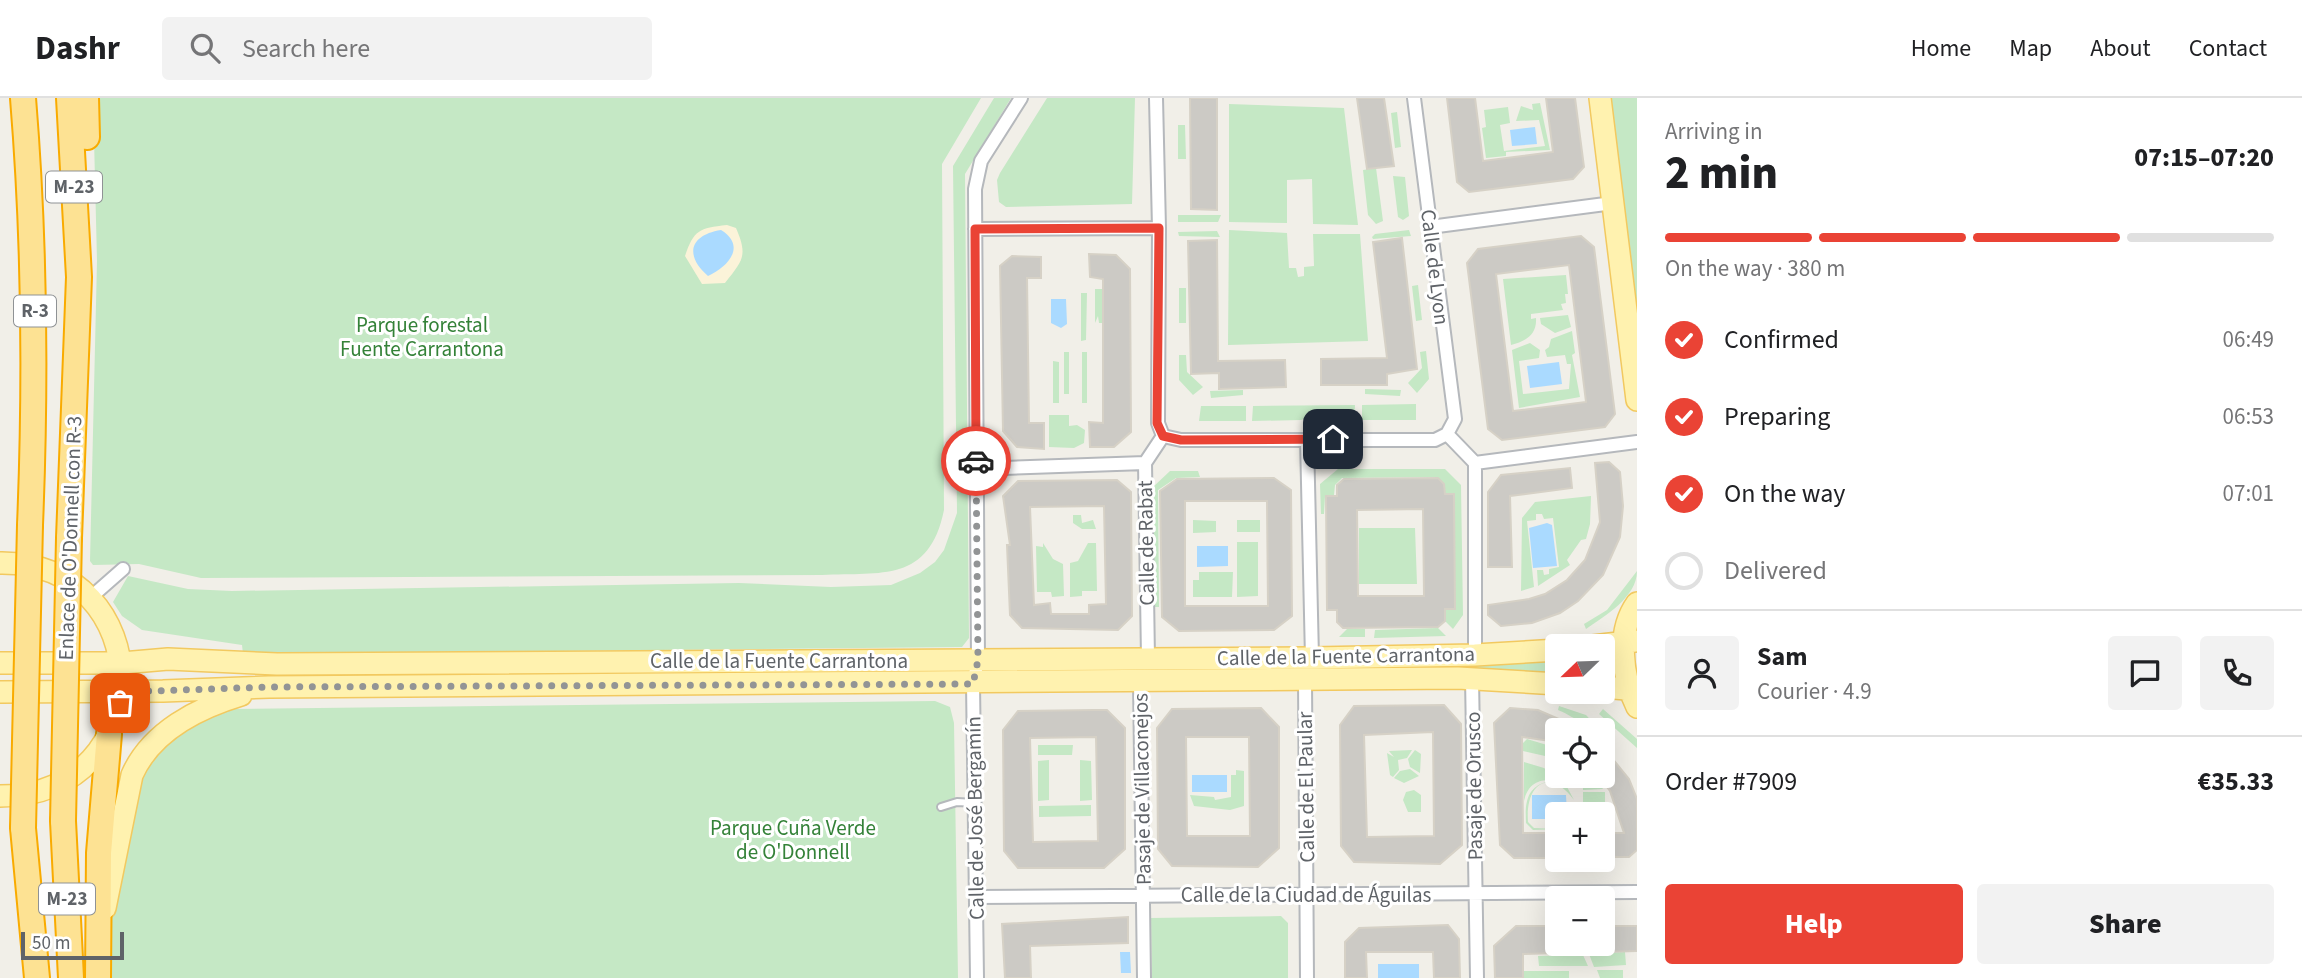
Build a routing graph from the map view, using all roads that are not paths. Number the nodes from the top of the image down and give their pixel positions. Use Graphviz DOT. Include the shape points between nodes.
graph roads {
  1 [pos="23,98"];
  2 [pos="69,98"];
  3 [pos="86,98"];
  4 [pos="1021,98"];
  5 [pos="1156,98"];
  6 [pos="1414,98"];
  7 [pos="1600,98"];
  8 [pos="1613,203"];
  9 [pos="1430,227"];
  10 [pos="1159,228"];
  11 [pos="975,229"];
  12 [pos="79,277"];
  13 [pos="1637,400"];
  14 [pos="1447,434"];
  15 [pos="1163,436"];
  16 [pos="1307,439"];
  17 [pos="1637,442"];
  18 [pos="1145,463"];
  19 [pos="1475,463"];
  20 [pos="976,469"];
  21 [pos="0,563"];
  22 [pos="123,569"];
  23 [pos="90,598"];
  24 [pos="1637,603"];
  25 [pos="1630,641"];
  26 [pos="1545,651"];
  27 [pos="1475,655"];
  28 [pos="1148,658"];
  29 [pos="1312,658"];
  30 [pos="978,660"];
  31 [pos="0,663"];
  32 [pos="122,663"];
  33 [pos="1472,678"];
  34 [pos="1304,680"];
  35 [pos="1140,681"];
  36 [pos="1545,683"];
  37 [pos="973,684"];
  38 [pos="269,687"];
  39 [pos="1615,690"];
  40 [pos="0,692"];
  41 [pos="122,692"];
  42 [pos="1634,696"];
  43 [pos="108,734"];
  44 [pos="0,796"];
  45 [pos="975,803"];
  46 [pos="941,807"];
  47 [pos="1307,892"];
  48 [pos="1637,892"];
  49 [pos="1476,894"];
  50 [pos="1143,896"];
  51 [pos="976,897"];
  52 [pos="96,948"];
  53 [pos="37,978"];
  54 [pos="71,978"];
  55 [pos="98,978"];
  56 [pos="977,978"];
  57 [pos="1144,978"];
  58 [pos="1307,978"];
  59 [pos="1477,978"];
  1 -- 53 [label="highway, R-3, bridge" via="33,222 36,380 23,828"];
  2 -- 12 [label="highway, Enlace de O'Donnell con R-3 / M-23"];
  3 -- 12 [label="highway" via="88,203"];
  4 -- 11 [label="street, Calle de José Bergamín" via="976,174"];
  5 -- 10 [label="street"];
  6 -- 9 [label="street, Calle de Lyon"];
  7 -- 8 [label="main road"];
  8 -- 9 [label="street"];
  8 -- 13 [label="main road"];
  9 -- 14 [label="street, Calle de Lyon" via="1455,419"];
  10 -- 11 [label="street"];
  10 -- 15 [label="street" via="1157,423"];
  11 -- 20 [label="street, Calle de José Bergamín"];
  12 -- 54 [label="highway, Enlace de O'Donnell con R-3 / M-23, bridge" via="63,821"];
  14 -- 16 [label="street" via="1436,440"];
  14 -- 19 [label="street"];
  15 -- 16 [label="street" via="1181,440"];
  15 -- 18 [label="street, Calle de Rabat"];
  16 -- 29 [label="street"];
  17 -- 19 [label="street"];
  18 -- 20 [label="street"];
  18 -- 28 [label="street, Calle de Rabat"];
  19 -- 27 [label="street"];
  20 -- 30 [label="street, Calle de José Bergamín"];
  21 -- 23 [label="main road" via="52,572"];
  22 -- 23 [label="street"];
  23 -- 32 [label="main road" via="110,626"];
  24 -- 25 [label="main road"];
  25 -- 42 [label="main road"];
  26 -- 27 [label="main road, Calle de la Fuente Carrantona"];
  27 -- 29 [label="main road, Calle de la Fuente Carrantona"];
  28 -- 29 [label="main road, Calle de la Fuente Carrantona"];
  28 -- 30 [label="main road, Calle de la Fuente Carrantona"];
  30 -- 32 [label="main road, Calle de la Fuente Carrantona" via="277,664 168,659"];
  30 -- 37 [label="street, Calle de José Bergamín"];
  31 -- 32 [label="main road, Calle de la Fuente Carrantona"];
  32 -- 41 [label="main road"];
  33 -- 34 [label="main road, Calle de la Fuente Carrantona"];
  33 -- 36 [label="main road, Calle de la Fuente Carrantona"];
  33 -- 49 [label="street, Pasaje de Orusco"];
  34 -- 35 [label="main road, Calle de la Fuente Carrantona"];
  34 -- 47 [label="street, Calle de El Paular"];
  35 -- 37 [label="main road, Calle de la Fuente Carrantona"];
  35 -- 50 [label="street, Pasaje de Villaconejos"];
  37 -- 38 [label="main road, Calle de la Fuente Carrantona"];
  37 -- 45 [label="street, Calle de José Bergamín"];
  38 -- 41 [label="main road, Calle de la Fuente Carrantona"];
  38 -- 52 [label="main road" via="219,702 185,720 155,741 137,763"];
  39 -- 42 [label="main road"];
  40 -- 41 [label="main road, Calle de la Fuente Carrantona"];
  41 -- 43 [label="main road"];
  43 -- 44 [label="main road" via="87,764 61,783 29,794"];
  43 -- 52 [label="highway"];
  45 -- 46 [label="lane"];
  45 -- 51 [label="street, Calle de José Bergamín"];
  47 -- 49 [label="street, Calle de la Ciudad de Águilas"];
  47 -- 50 [label="street, Calle de la Ciudad de Águilas"];
  47 -- 58 [label="street, Calle de El Paular"];
  48 -- 49 [label="street, Calle de la Ciudad de Águilas"];
  49 -- 59 [label="street, Pasaje de Orusco"];
  50 -- 51 [label="street, Calle de la Ciudad de Águilas"];
  50 -- 57 [label="street, Pasaje de Villaconejos"];
  51 -- 56 [label="street, Calle de José Bergamín"];
  52 -- 55 [label="highway"];
}
